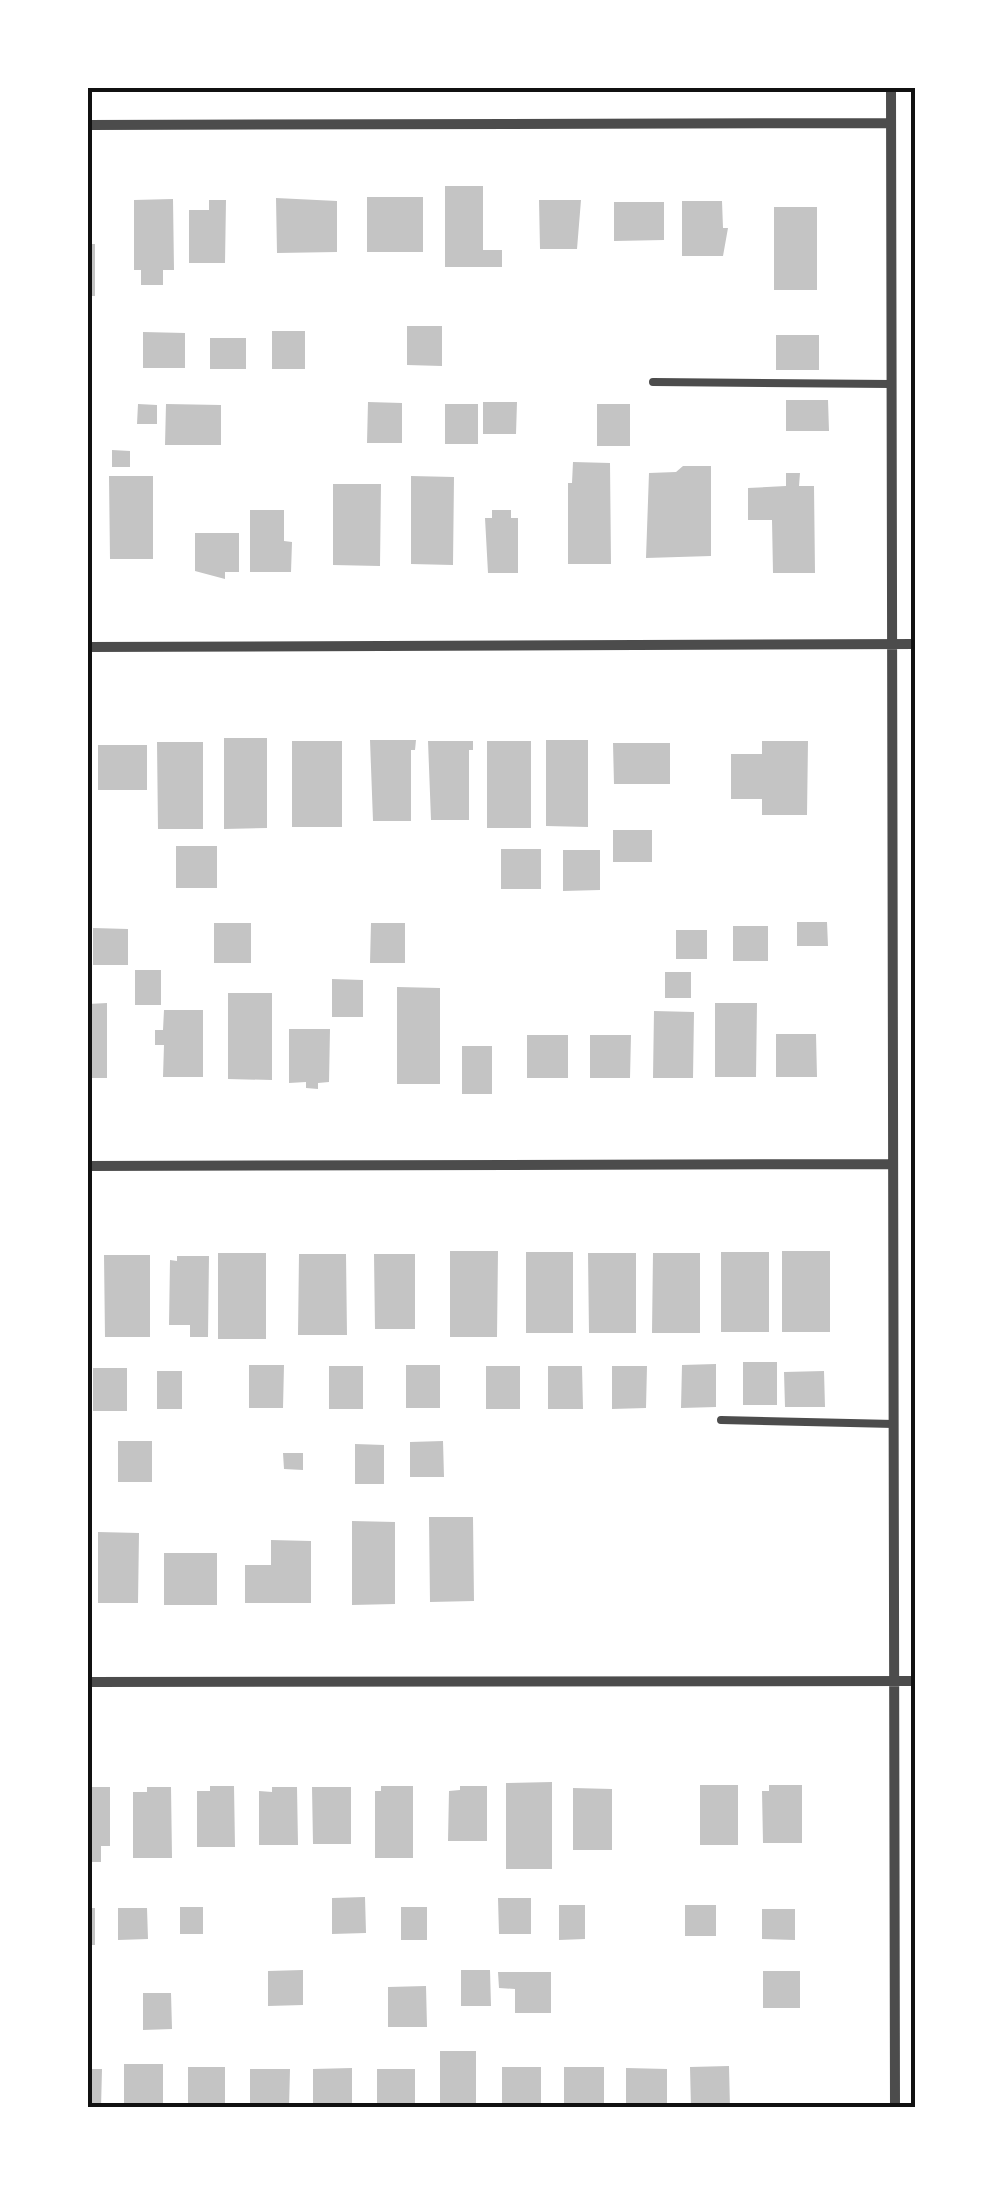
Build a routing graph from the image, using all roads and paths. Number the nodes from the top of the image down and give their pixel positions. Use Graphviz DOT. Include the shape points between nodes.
graph roads {
  1 [pos="890,88"];
  2 [pos="891,123"];
  3 [pos="88,125"];
  4 [pos="653,382"];
  5 [pos="891,384"];
  6 [pos="892,644"];
  7 [pos="916,644"];
  8 [pos="88,648"];
  9 [pos="893,1164"];
  10 [pos="88,1166"];
  11 [pos="721,1420"];
  12 [pos="894,1424"];
  13 [pos="894,1681"];
  14 [pos="916,1681"];
  15 [pos="88,1682"];
  16 [pos="895,2108"];
  1 -- 2 [label="street"];
  2 -- 3 [label="street"];
  2 -- 5 [label="street"];
  4 -- 5 [label="lane"];
  5 -- 6 [label="street"];
  6 -- 7 [label="street"];
  6 -- 8 [label="street"];
  6 -- 9 [label="street"];
  9 -- 10 [label="street"];
  9 -- 12 [label="street"];
  11 -- 12 [label="lane"];
  12 -- 13 [label="street"];
  13 -- 14 [label="street"];
  13 -- 15 [label="street"];
  13 -- 16 [label="street"];
}
